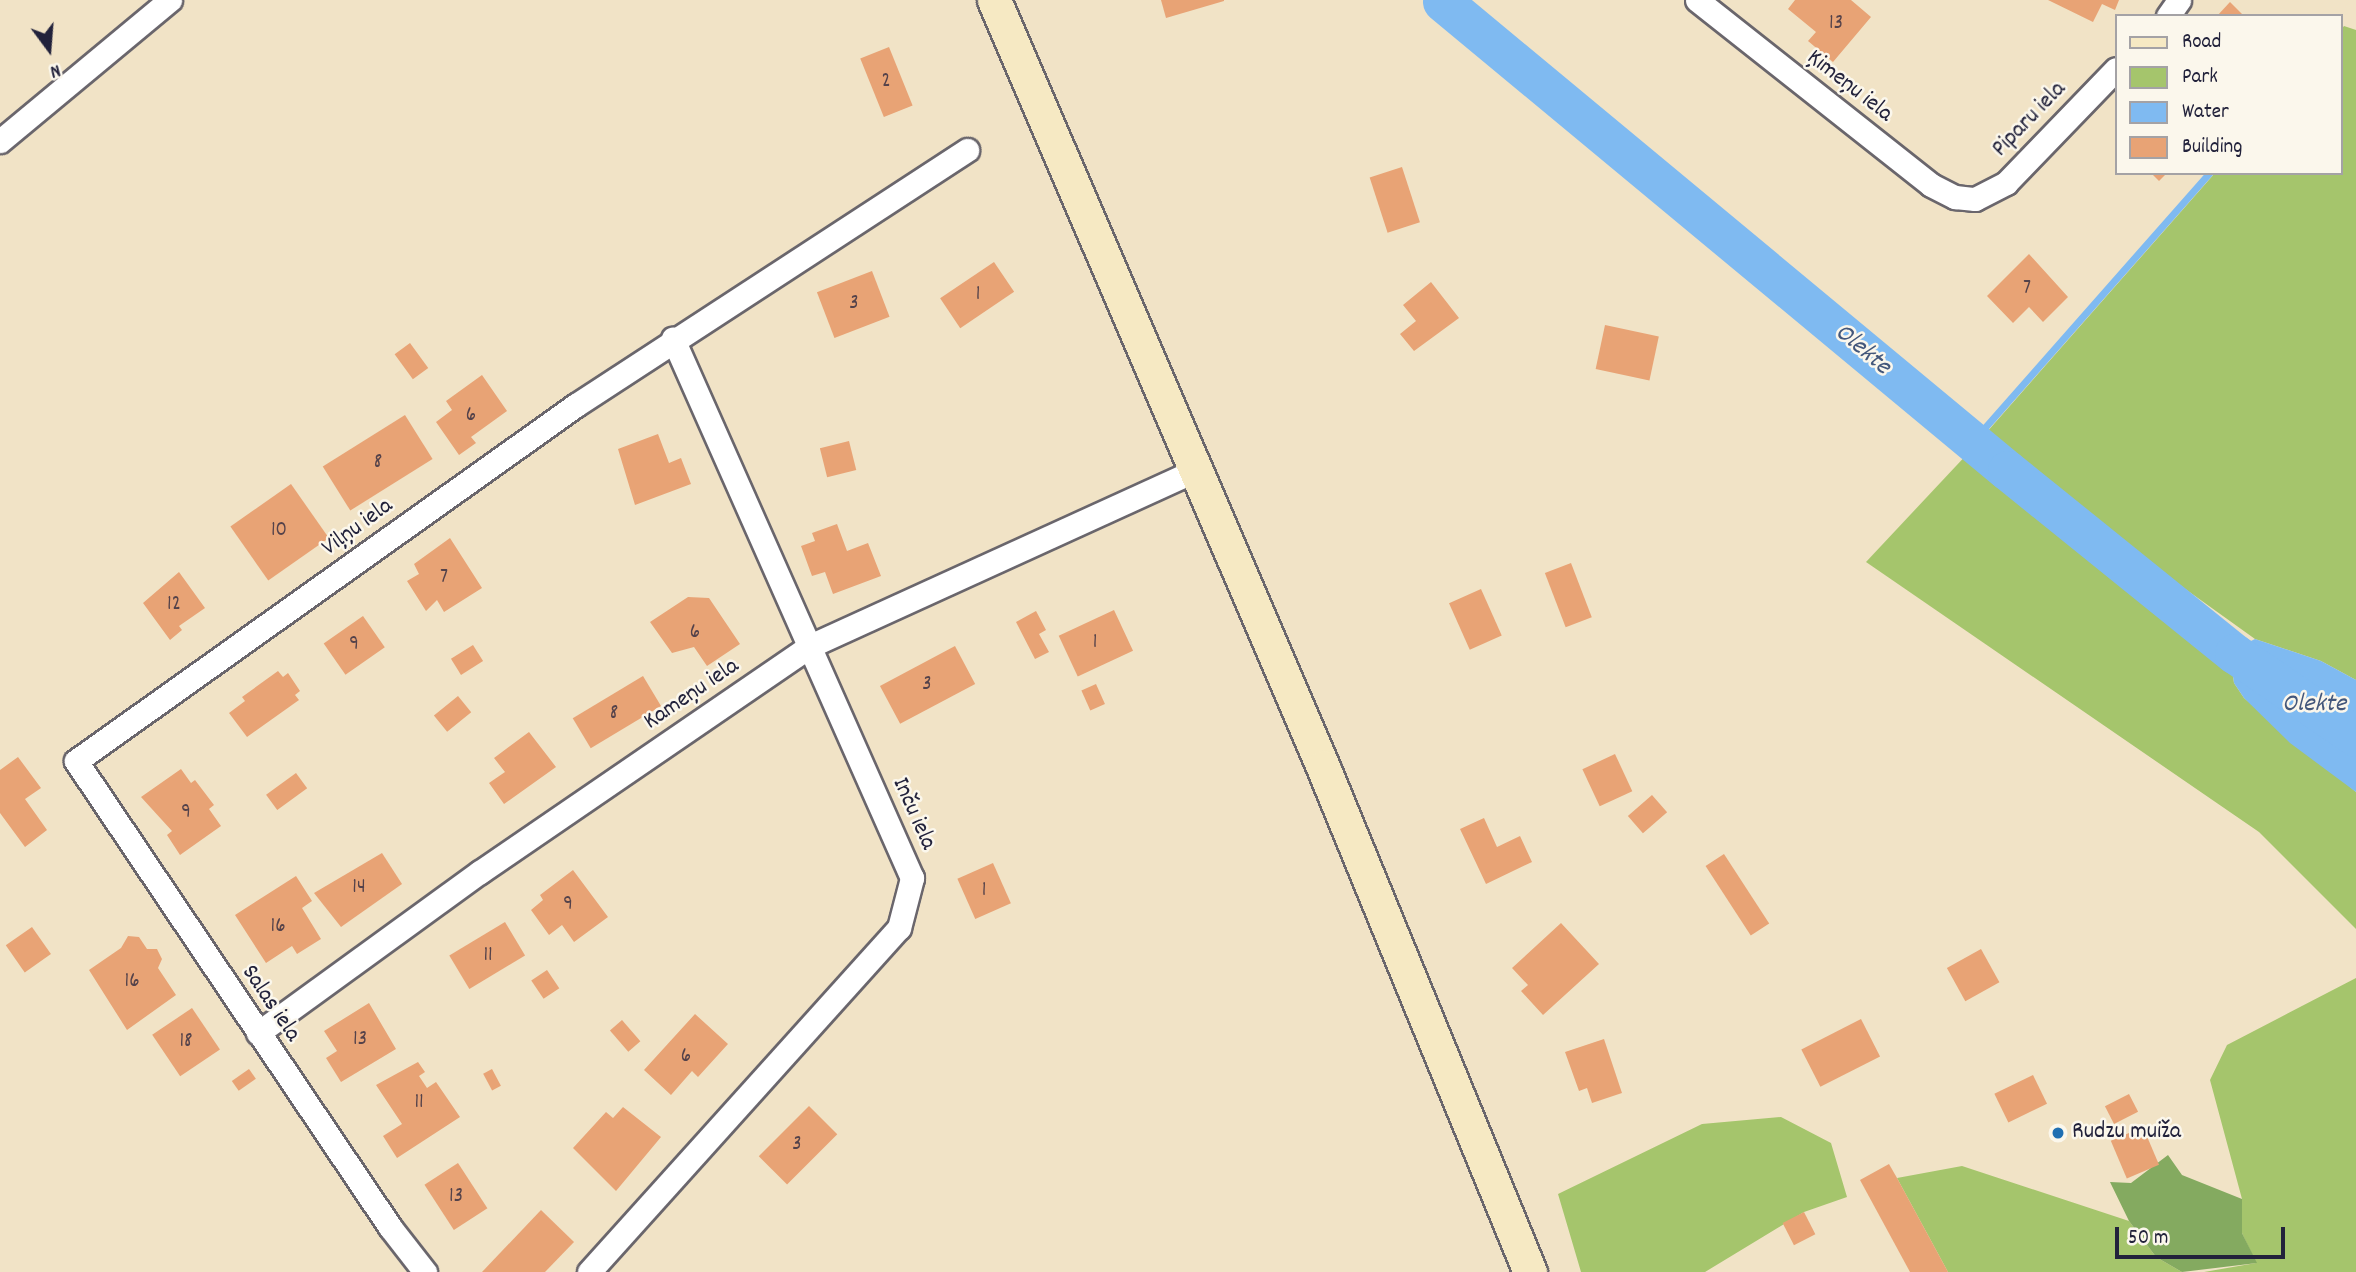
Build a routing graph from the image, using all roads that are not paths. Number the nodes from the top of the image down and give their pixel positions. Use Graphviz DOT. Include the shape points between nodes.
graph roads {
  1 [pos="170,0"];
  2 [pos="994,0"];
  3 [pos="1698,0"];
  4 [pos="2114,71"];
  5 [pos="0,141"];
  6 [pos="967,150"];
  7 [pos="1975,199"];
  8 [pos="673,339"];
  9 [pos="1196,470"];
  10 [pos="810,646"];
  11 [pos="76,761"];
  12 [pos="258,1033"];
  13 [pos="425,1272"];
  14 [pos="589,1272"];
  15 [pos="1530,1272"];
  1 -- 5 [label="street"];
  2 -- 9 [label="main road"];
  3 -- 7 [label="street, Ķimeņu iela" via="1931,185 1955,197"];
  4 -- 7 [label="street, Piparu iela" via="2006,183"];
  6 -- 8 [label="street, Viļņu iela"];
  8 -- 10 [label="street, Inču iela"];
  8 -- 11 [label="street, Viļņu iela"];
  9 -- 10 [label="street, Kameņu iela"];
  9 -- 15 [label="main road"];
  10 -- 12 [label="street, Kameņu iela" via="492,864"];
  10 -- 14 [label="street, Inču iela" via="912,878 899,928"];
  11 -- 12 [label="street, Salas iela"];
  12 -- 13 [label="street, Salas iela"];
}
